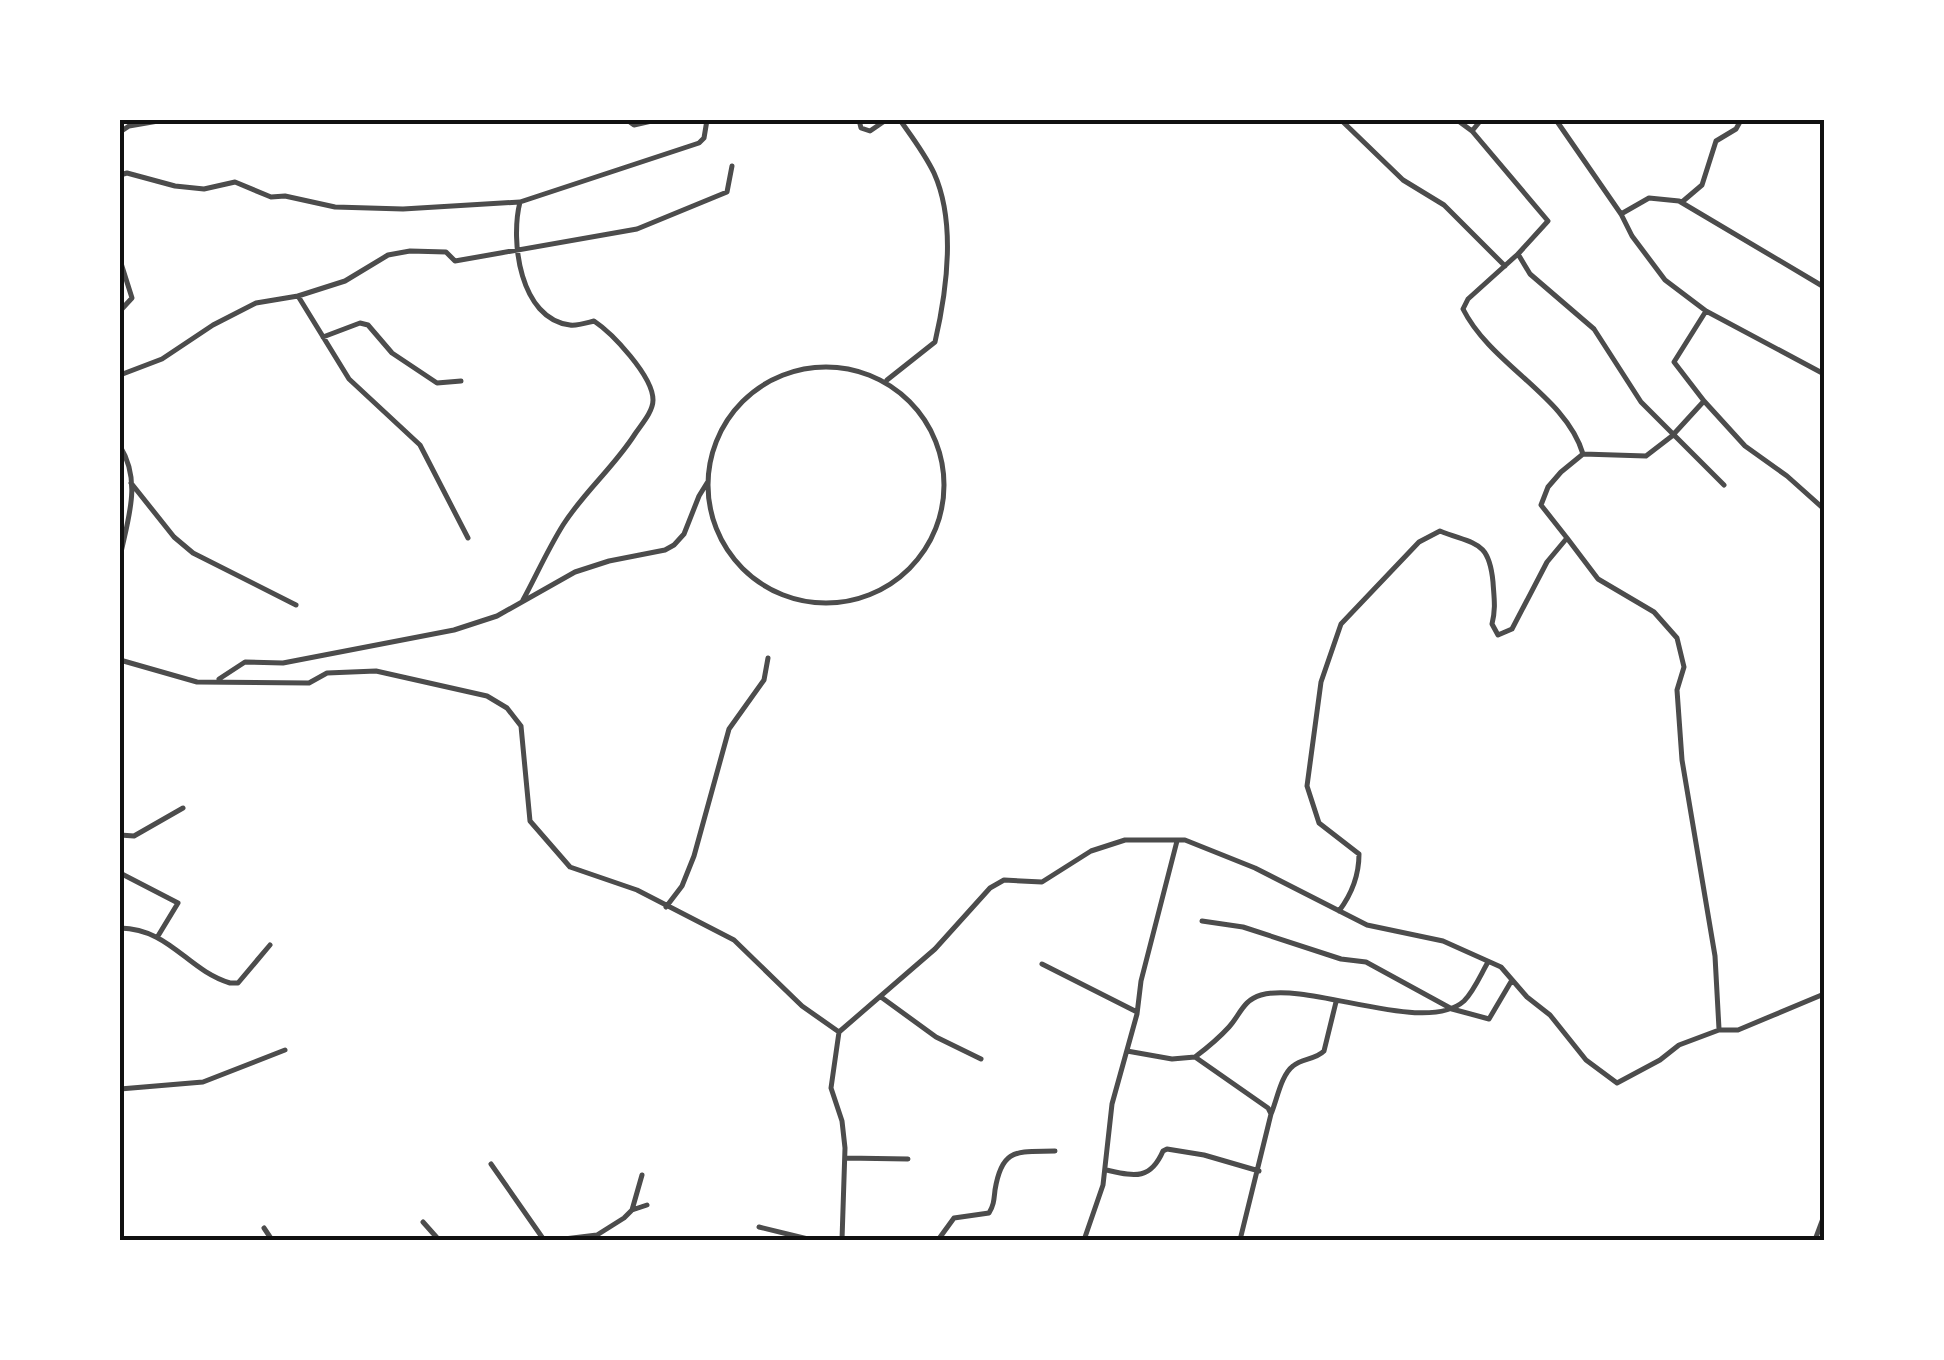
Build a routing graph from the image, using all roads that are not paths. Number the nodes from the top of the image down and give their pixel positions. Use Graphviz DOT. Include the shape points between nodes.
graph roads {
  1 [pos="164,120"];
  2 [pos="627,120"];
  3 [pos="656,120"];
  4 [pos="707,120"];
  5 [pos="859,120"];
  6 [pos="886,120"];
  7 [pos="900,120"];
  8 [pos="1341,120"];
  9 [pos="1457,120"];
  10 [pos="1481,120"];
  11 [pos="1556,120"];
  12 [pos="1741,120"];
  13 [pos="129,123"];
  14 [pos="1472,131"];
  15 [pos="120,132"];
  16 [pos="732,166"];
  17 [pos="120,175"];
  18 [pos="520,202"];
  19 [pos="1681,202"];
  20 [pos="1621,214"];
  21 [pos="517,252"];
  22 [pos="1518,254"];
  23 [pos="120,260"];
  24 [pos="1505,266"];
  25 [pos="1824,287"];
  26 [pos="298,296"];
  27 [pos="1706,310"];
  28 [pos="120,311"];
  29 [pos="323,336"];
  30 [pos="1824,374"];
  31 [pos="120,375"];
  32 [pos="887,380"];
  33 [pos="460,381"];
  34 [pos="1704,401"];
  35 [pos="1672,436"];
  36 [pos="120,446"];
  37 [pos="1583,454"];
  38 [pos="131,483"];
  39 [pos="707,483"];
  40 [pos="1724,485"];
  41 [pos="1824,510"];
  42 [pos="468,538"];
  43 [pos="1567,538"];
  44 [pos="120,557"];
  45 [pos="523,600"];
  46 [pos="296,605"];
  47 [pos="768,658"];
  48 [pos="120,660"];
  49 [pos="216,680"];
  50 [pos="183,808"];
  51 [pos="120,835"];
  52 [pos="1177,840"];
  53 [pos="120,873"];
  54 [pos="666,907"];
  55 [pos="1338,911"];
  56 [pos="1202,921"];
  57 [pos="120,928"];
  58 [pos="158,936"];
  59 [pos="270,946"];
  60 [pos="1488,962"];
  61 [pos="1042,964"];
  62 [pos="1512,980"];
  63 [pos="1824,994"];
  64 [pos="881,997"];
  65 [pos="1336,1002"];
  66 [pos="1452,1009"];
  67 [pos="1138,1012"];
  68 [pos="1720,1030"];
  69 [pos="838,1032"];
  70 [pos="285,1050"];
  71 [pos="1127,1051"];
  72 [pos="1195,1057"];
  73 [pos="981,1059"];
  74 [pos="120,1089"];
  75 [pos="1271,1114"];
  76 [pos="1055,1152"];
  77 [pos="845,1158"];
  78 [pos="908,1159"];
  79 [pos="491,1164"];
  80 [pos="1106,1170"];
  81 [pos="1259,1171"];
  82 [pos="642,1175"];
  83 [pos="646,1205"];
  84 [pos="632,1210"];
  85 [pos="1824,1216"];
  86 [pos="424,1222"];
  87 [pos="760,1227"];
  88 [pos="264,1228"];
  89 [pos="272,1240"];
  90 [pos="440,1240"];
  91 [pos="544,1240"];
  92 [pos="556,1240"];
  93 [pos="812,1240"];
  94 [pos="841,1240"];
  95 [pos="924,1240"];
  96 [pos="938,1240"];
  97 [pos="1084,1240"];
  98 [pos="1240,1240"];
  99 [pos="1815,1240"];
  1 -- 13 [label="street"];
  2 -- 3 [label="street" via="634,126"];
  4 -- 18 [label="street" via="699,144"];
  5 -- 6 [label="street" via="870,131"];
  7 -- 32 [label="street" via="934,174 946,230 935,342"];
  8 -- 24 [label="street" via="1403,180 1444,204"];
  9 -- 14 [label="street"];
  10 -- 14 [label="street"];
  11 -- 20 [label="street"];
  12 -- 19 [label="street" via="1716,141 1702,185"];
  13 -- 15 [label="street"];
  14 -- 22 [label="street" via="1548,222"];
  16 -- 21 [label="street" via="727,192 637,229"];
  17 -- 18 [label="street" via="204,189 235,182 335,208"];
  18 -- 21 [label="street"];
  19 -- 20 [label="street" via="1658,196"];
  19 -- 25 [label="street"];
  20 -- 27 [label="street" via="1665,280"];
  21 -- 26 [label="street" via="455,261 446,252 388,255 345,281"];
  21 -- 45 [label="street" via="534,301 548,318 572,326 594,321 606,329 648,383 653,400 620,457 564,525"];
  22 -- 24 [label="street"];
  22 -- 35 [label="street" via="1530,274 1594,329 1641,402"];
  23 -- 28 [label="street" via="132,298"];
  24 -- 37 [label="street" via="1463,310 1487,347 1578,436"];
  26 -- 29 [label="street"];
  26 -- 31 [label="street" via="256,303"];
  27 -- 30 [label="street"];
  27 -- 34 [label="street" via="1674,362"];
  29 -- 33 [label="street" via="360,322 437,383"];
  29 -- 42 [label="street" via="349,379 420,445"];
  32 -- 39 [label="street" via="836,367 776,377 723,427"];
  32 -- 39 [label="street" via="933,433 944,489 928,544 876,592 836,604 765,586 726,552"];
  34 -- 35 [label="street"];
  34 -- 41 [label="street" via="1745,446"];
  35 -- 37 [label="street" via="1646,456"];
  35 -- 40 [label="street"];
  36 -- 38 [label="street" via="130,462"];
  37 -- 43 [label="street" via="1548,487 1541,504"];
  38 -- 44 [label="street"];
  38 -- 46 [label="street" via="193,552"];
  39 -- 45 [label="street" via="674,546 592,566"];
  43 -- 55 [label="street" via="1512,629 1498,636 1488,552 1440,530 1418,542 1341,624 1321,682 1307,786 1319,823 1360,854 1348,899"];
  43 -- 68 [label="street" via="1598,578 1654,612 1677,638 1684,667 1677,690 1682,760"];
  45 -- 49 [label="street" via="454,630 283,664 245,662"];
  47 -- 54 [label="street" via="764,680 728,730 694,856"];
  48 -- 49 [label="street" via="180,680"];
  49 -- 54 [label="street" via="296,684 376,671 497,701 520,726 530,821 550,846 570,867 634,888"];
  50 -- 51 [label="street" via="134,836"];
  52 -- 55 [label="street" via="1255,868"];
  52 -- 64 [label="street" via="1126,840 1091,851 1042,882 1004,880"];
  52 -- 67 [label="street"];
  53 -- 58 [label="street" via="178,903"];
  54 -- 69 [label="street" via="737,942"];
  55 -- 60 [label="street" via="1367,925 1443,940"];
  56 -- 66 [label="street" via="1366,962"];
  57 -- 58 [label="street"];
  58 -- 59 [label="street" via="230,984"];
  60 -- 62 [label="street"];
  60 -- 66 [label="street" via="1466,999"];
  61 -- 67 [label="street"];
  62 -- 66 [label="street" via="1489,1018"];
  62 -- 68 [label="street" via="1586,1060 1617,1083 1679,1044"];
  63 -- 68 [label="street" via="1738,1030"];
  64 -- 69 [label="street"];
  64 -- 73 [label="street" via="936,1037"];
  65 -- 66 [label="street" via="1424,1013"];
  65 -- 72 [label="street" via="1263,994 1245,1003"];
  65 -- 75 [label="street" via="1324,1051 1288,1070"];
  67 -- 71 [label="street"];
  69 -- 77 [label="street" via="831,1088"];
  70 -- 74 [label="street" via="203,1082"];
  71 -- 72 [label="street"];
  71 -- 80 [label="street" via="1112,1104"];
  72 -- 75 [label="street"];
  75 -- 81 [label="street"];
  76 -- 96 [label="street" via="1006,1158 989,1214 954,1218"];
  77 -- 78 [label="street"];
  77 -- 94 [label="street"];
  79 -- 91 [label="street"];
  80 -- 81 [label="street" via="1147,1172 1167,1149"];
  80 -- 97 [label="street"];
  81 -- 98 [label="street"];
  82 -- 84 [label="street"];
  83 -- 84 [label="street"];
  84 -- 92 [label="street" via="597,1236"];
  85 -- 99 [label="street"];
  86 -- 90 [label="street"];
  87 -- 93 [label="street"];
  88 -- 89 [label="street"];
  94 -- 95 [label="street"];
}
